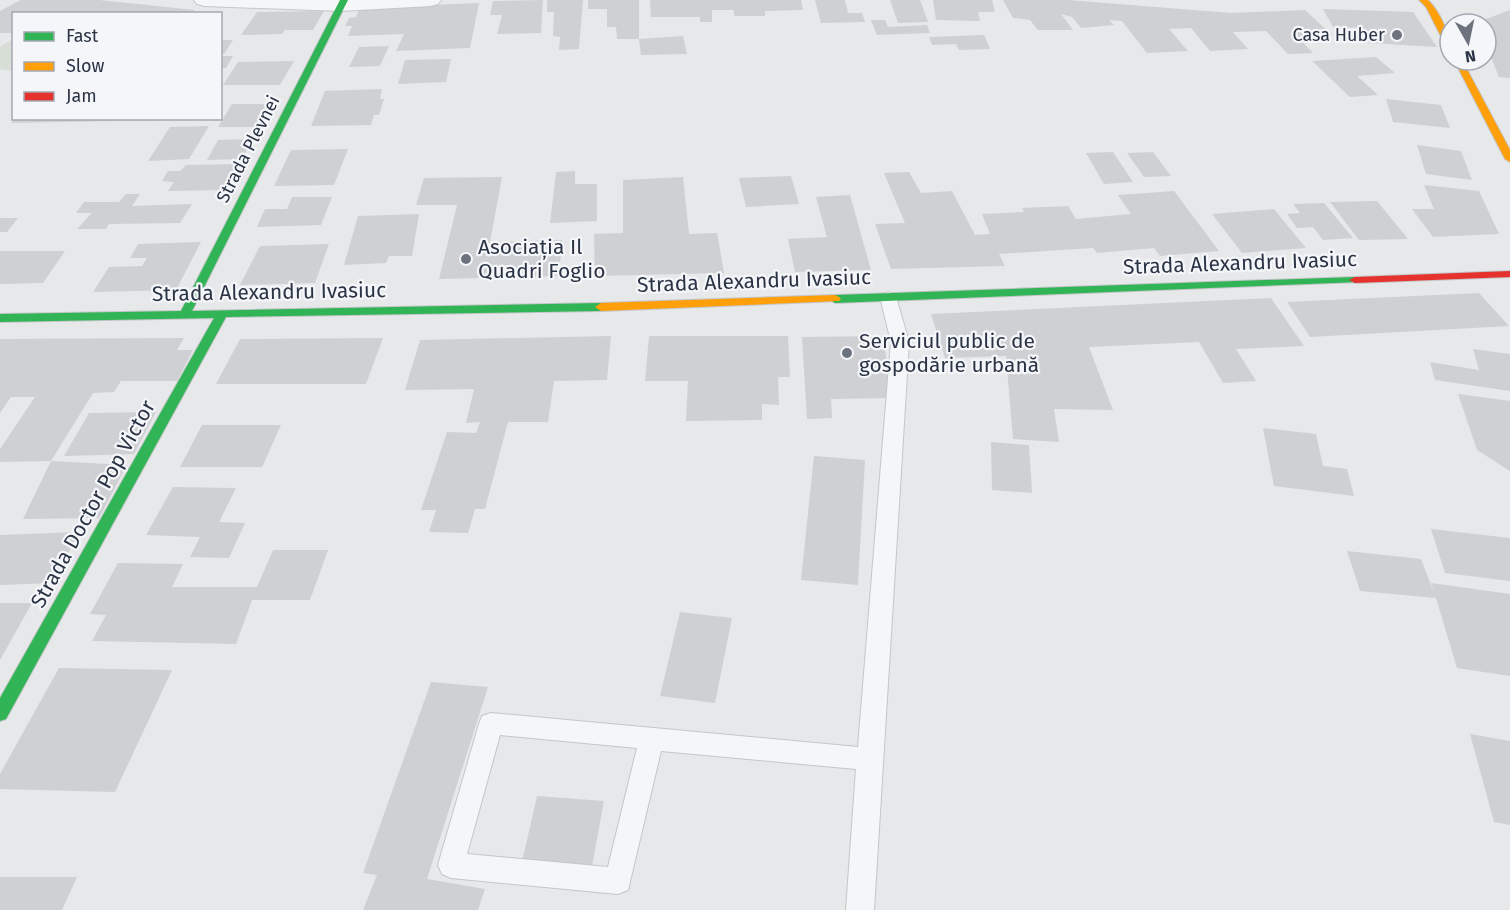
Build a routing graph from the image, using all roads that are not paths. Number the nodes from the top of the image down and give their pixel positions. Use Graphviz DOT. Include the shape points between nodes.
graph roads {
  1 [pos="204,0"];
  2 [pos="431,0"];
  3 [pos="1423,0"];
  4 [pos="343,2"];
  5 [pos="1438,23"];
  6 [pos="1464,72"];
  7 [pos="1510,159"];
  8 [pos="1510,274"];
  9 [pos="888,297"];
  10 [pos="185,314"];
  11 [pos="223,314"];
  12 [pos="0,318"];
  13 [pos="0,714"];
  14 [pos="651,739"];
  15 [pos="869,759"];
  16 [pos="860,910"];
  1 -- 4 [label="street"];
  2 -- 4 [label="street"];
  3 -- 5 [label="main road"];
  4 -- 10 [label="main road, Strada Plevnei"];
  6 -- 7 [label="main road"];
  8 -- 9 [label="main road, Strada Alexandru Ivasiuc"];
  9 -- 11 [label="main road, Strada Alexandru Ivasiuc"];
  9 -- 15 [label="lane" via="900,342"];
  10 -- 11 [label="main road, Strada Alexandru Ivasiuc"];
  10 -- 12 [label="main road, Strada Alexandru Ivasiuc"];
  11 -- 13 [label="main road, Strada Doctor Pop Victor"];
  14 -- 14 [label="lane" via="491,724 451,865 618,881"];
  14 -- 15 [label="lane"];
  15 -- 16 [label="lane"];
}
